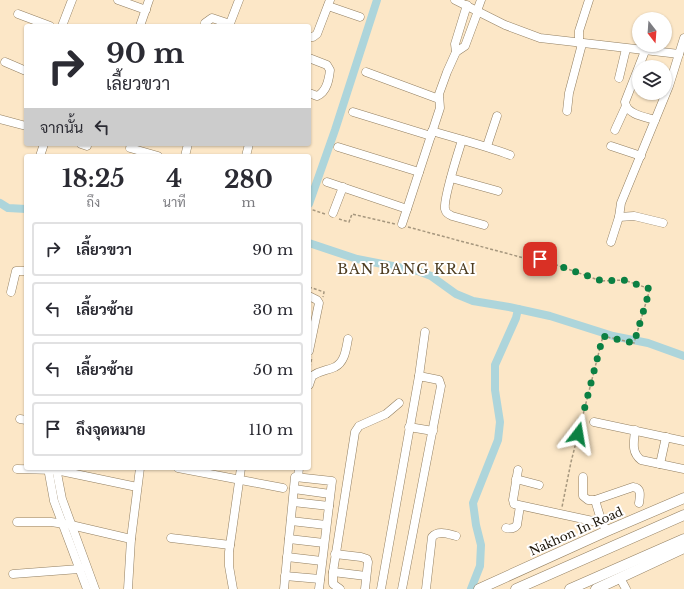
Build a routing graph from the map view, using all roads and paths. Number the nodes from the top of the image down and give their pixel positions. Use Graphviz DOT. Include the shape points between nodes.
graph roads {
  1 [pos="72,0"];
  2 [pos="118,0"];
  3 [pos="149,0"];
  4 [pos="239,0"];
  5 [pos="455,0"];
  6 [pos="481,0"];
  7 [pos="589,0"];
  8 [pos="329,3"];
  9 [pos="467,5"];
  10 [pos="146,10"];
  11 [pos="478,11"];
  12 [pos="18,14"];
  13 [pos="360,18"];
  14 [pos="205,23"];
  15 [pos="45,24"];
  16 [pos="63,24"];
  17 [pos="141,24"];
  18 [pos="227,24"];
  19 [pos="229,24"];
  20 [pos="311,37"];
  21 [pos="684,38"];
  22 [pos="580,43"];
  23 [pos="626,49"];
  24 [pos="632,50"];
  25 [pos="456,52"];
  26 [pos="646,52"];
  27 [pos="657,52"];
  28 [pos="679,54"];
  29 [pos="311,59"];
  30 [pos="6,62"];
  31 [pos="675,67"];
  32 [pos="684,69"];
  33 [pos="24,70"];
  34 [pos="366,72"];
  35 [pos="618,78"];
  36 [pos="311,94"];
  37 [pos="438,99"];
  38 [pos="626,106"];
  39 [pos="567,111"];
  40 [pos="353,112"];
  41 [pos="497,116"];
  42 [pos="0,119"];
  43 [pos="655,120"];
  44 [pos="24,125"];
  45 [pos="614,130"];
  46 [pos="432,133"];
  47 [pos="462,140"];
  48 [pos="487,146"];
  49 [pos="611,146"];
  50 [pos="338,147"];
  51 [pos="130,148"];
  52 [pos="151,154"];
  53 [pos="510,155"];
  54 [pos="641,156"];
  55 [pos="419,172"];
  56 [pos="451,178"];
  57 [pos="327,182"];
  58 [pos="343,187"];
  59 [pos="498,191"];
  60 [pos="311,209"];
  61 [pos="407,209"];
  62 [pos="333,216"];
  63 [pos="619,217"];
  64 [pos="663,223"];
  65 [pos="402,225"];
  66 [pos="484,225"];
  67 [pos="612,242"];
  68 [pos="539,262"];
  69 [pos="539,268"];
  70 [pos="24,271"];
  71 [pos="11,292"];
  72 [pos="311,297"];
  73 [pos="425,332"];
  74 [pos="348,339"];
  75 [pos="311,342"];
  76 [pos="419,376"];
  77 [pos="311,379"];
  78 [pos="399,403"];
  79 [pos="594,422"];
  80 [pos="409,427"];
  81 [pos="635,430"];
  82 [pos="433,431"];
  83 [pos="666,437"];
  84 [pos="684,441"];
  85 [pos="660,464"];
  86 [pos="684,468"];
  87 [pos="17,469"];
  88 [pos="24,469"];
  89 [pos="52,470"];
  90 [pos="57,470"];
  91 [pos="140,470"];
  92 [pos="188,470"];
  93 [pos="241,470"];
  94 [pos="299,470"];
  95 [pos="518,470"];
  96 [pos="298,477"];
  97 [pos="583,477"];
  98 [pos="516,479"];
  99 [pos="240,480"];
  100 [pos="539,485"];
  101 [pos="137,487"];
  102 [pos="283,488"];
  103 [pos="294,489"];
  104 [pos="330,494"];
  105 [pos="684,498"];
  106 [pos="595,500"];
  107 [pos="293,502"];
  108 [pos="639,503"];
  109 [pos="329,506"];
  110 [pos="520,506"];
  111 [pos="560,514"];
  112 [pos="684,515"];
  113 [pos="291,521"];
  114 [pos="17,522"];
  115 [pos="66,525"];
  116 [pos="326,525"];
  117 [pos="604,527"];
  118 [pos="506,528"];
  119 [pos="456,536"];
  120 [pos="131,538"];
  121 [pos="171,538"];
  122 [pos="684,538"];
  123 [pos="289,539"];
  124 [pos="324,543"];
  125 [pos="230,545"];
  126 [pos="684,548"];
  127 [pos="335,554"];
  128 [pos="287,557"];
  129 [pos="322,561"];
  130 [pos="83,568"];
  131 [pos="333,572"];
  132 [pos="13,574"];
  133 [pos="285,576"];
  134 [pos="366,576"];
  135 [pos="620,578"];
  136 [pos="320,579"];
  137 [pos="481,588"];
  138 [pos="87,589"];
  139 [pos="95,589"];
  140 [pos="128,589"];
  141 [pos="233,589"];
  142 [pos="284,589"];
  143 [pos="319,589"];
  144 [pos="340,589"];
  145 [pos="365,589"];
  146 [pos="381,589"];
  147 [pos="402,589"];
  148 [pos="426,589"];
  149 [pos="516,589"];
  150 [pos="570,589"];
  151 [pos="596,589"];
  152 [pos="626,589"];
  1 -- 16 [label="street"];
  2 -- 10 [label="street"];
  3 -- 10 [label="street"];
  4 -- 19 [label="street"];
  5 -- 9 [label="street"];
  6 -- 11 [label="street"];
  7 -- 22 [label="street" via="579,32"];
  8 -- 13 [label="street"];
  8 -- 20 [label="street" via="318,34"];
  9 -- 11 [label="street"];
  9 -- 25 [label="street" via="455,44"];
  10 -- 17 [label="street"];
  11 -- 22 [label="street" via="505,25 540,38"];
  11 -- 25 [label="street" via="465,46"];
  12 -- 15 [label="street"];
  14 -- 18 [label="street" via="212,18"];
  21 -- 28 [label="street"];
  22 -- 23 [label="street"];
  22 -- 39 [label="street"];
  23 -- 24 [label="street"];
  23 -- 35 [label="street"];
  25 -- 37 [label="street"];
  26 -- 38 [label="street" via="625,102"];
  27 -- 28 [label="street"];
  28 -- 31 [label="street"];
  29 -- 36 [label="street" via="330,70 323,92 318,96"];
  30 -- 33 [label="street"];
  31 -- 32 [label="street"];
  31 -- 43 [label="street"];
  34 -- 37 [label="street"];
  37 -- 46 [label="street" via="440,108"];
  38 -- 43 [label="street" via="630,112"];
  38 -- 45 [label="street"];
  40 -- 46 [label="street"];
  41 -- 48 [label="street"];
  42 -- 44 [label="street"];
  43 -- 54 [label="street"];
  46 -- 47 [label="street"];
  46 -- 55 [label="street"];
  47 -- 48 [label="street"];
  47 -- 56 [label="street"];
  48 -- 53 [label="street"];
  49 -- 54 [label="street"];
  50 -- 55 [label="street"];
  51 -- 52 [label="street"];
  54 -- 63 [label="street" via="621,203"];
  55 -- 61 [label="street"];
  56 -- 59 [label="street"];
  56 -- 66 [label="street" via="445,204 448,214"];
  57 -- 58 [label="street"];
  58 -- 61 [label="street"];
  58 -- 62 [label="street"];
  60 -- 62 [label="path"];
  61 -- 65 [label="street"];
  62 -- 65 [label="path" via="349,222 352,214"];
  63 -- 64 [label="street" via="634,216"];
  63 -- 67 [label="street"];
  65 -- 68 [label="path"];
  68 -- 69 [label="path"];
  68 -- 111 [label="path" via="540,259 602,281 624,280 650,289 634,343 603,336"];
  70 -- 71 [label="street" via="16,271"];
  72 -- 75 [label="street" via="317,300 319,305"];
  73 -- 76 [label="street"];
  74 -- 77 [label="street" via="345,356 341,361 336,366 312,376"];
  76 -- 80 [label="street"];
  76 -- 82 [label="street" via="441,382"];
  78 -- 127 [label="street" via="386,414 359,426 355,432"];
  79 -- 81 [label="street"];
  80 -- 82 [label="street"];
  80 -- 146 [label="street"];
  81 -- 83 [label="street"];
  81 -- 85 [label="street" via="634,449 638,457"];
  82 -- 147 [label="street"];
  83 -- 84 [label="street"];
  83 -- 85 [label="street"];
  85 -- 86 [label="street"];
  87 -- 88 [label="street"];
  89 -- 115 [label="street" via="54,501"];
  90 -- 101 [label="street"];
  91 -- 101 [label="street"];
  92 -- 99 [label="street"];
  93 -- 99 [label="street"];
  94 -- 96 [label="street"];
  95 -- 98 [label="street"];
  96 -- 103 [label="street" via="295,477"];
  96 -- 104 [label="street" via="332,481"];
  97 -- 106 [label="street" via="583,496 588,500"];
  98 -- 100 [label="street"];
  98 -- 110 [label="street" via="512,500"];
  99 -- 102 [label="street"];
  99 -- 125 [label="street"];
  101 -- 120 [label="street"];
  103 -- 104 [label="street"];
  103 -- 107 [label="street"];
  104 -- 109 [label="street"];
  105 -- 117 [label="main road, Nakhon In Road"];
  106 -- 108 [label="street" via="636,487 640,493"];
  106 -- 117 [label="street"];
  107 -- 109 [label="street"];
  107 -- 113 [label="street"];
  109 -- 116 [label="street"];
  110 -- 111 [label="street"];
  110 -- 118 [label="street" via="516,527"];
  111 -- 117 [label="street"];
  112 -- 149 [label="main road"];
  113 -- 116 [label="street"];
  113 -- 123 [label="street"];
  114 -- 115 [label="street" via="51,522"];
  115 -- 120 [label="street"];
  115 -- 130 [label="street"];
  116 -- 124 [label="street"];
  117 -- 137 [label="main road, Nakhon In Road"];
  119 -- 148 [label="street" via="440,533 432,538"];
  120 -- 140 [label="street"];
  121 -- 125 [label="street"];
  122 -- 150 [label="main road"];
  123 -- 124 [label="street"];
  123 -- 128 [label="street"];
  124 -- 129 [label="street"];
  125 -- 141 [label="street" via="229,566"];
  126 -- 135 [label="main road"];
  127 -- 131 [label="street"];
  127 -- 134 [label="street" via="367,559"];
  128 -- 129 [label="street"];
  128 -- 133 [label="street"];
  129 -- 136 [label="street"];
  130 -- 132 [label="street"];
  130 -- 138 [label="street"];
  130 -- 139 [label="street"];
  131 -- 134 [label="street"];
  131 -- 144 [label="street" via="333,584"];
  133 -- 136 [label="street"];
  133 -- 142 [label="street"];
  134 -- 145 [label="street"];
  135 -- 151 [label="main road"];
  135 -- 152 [label="street"];
  136 -- 143 [label="street"];
}
